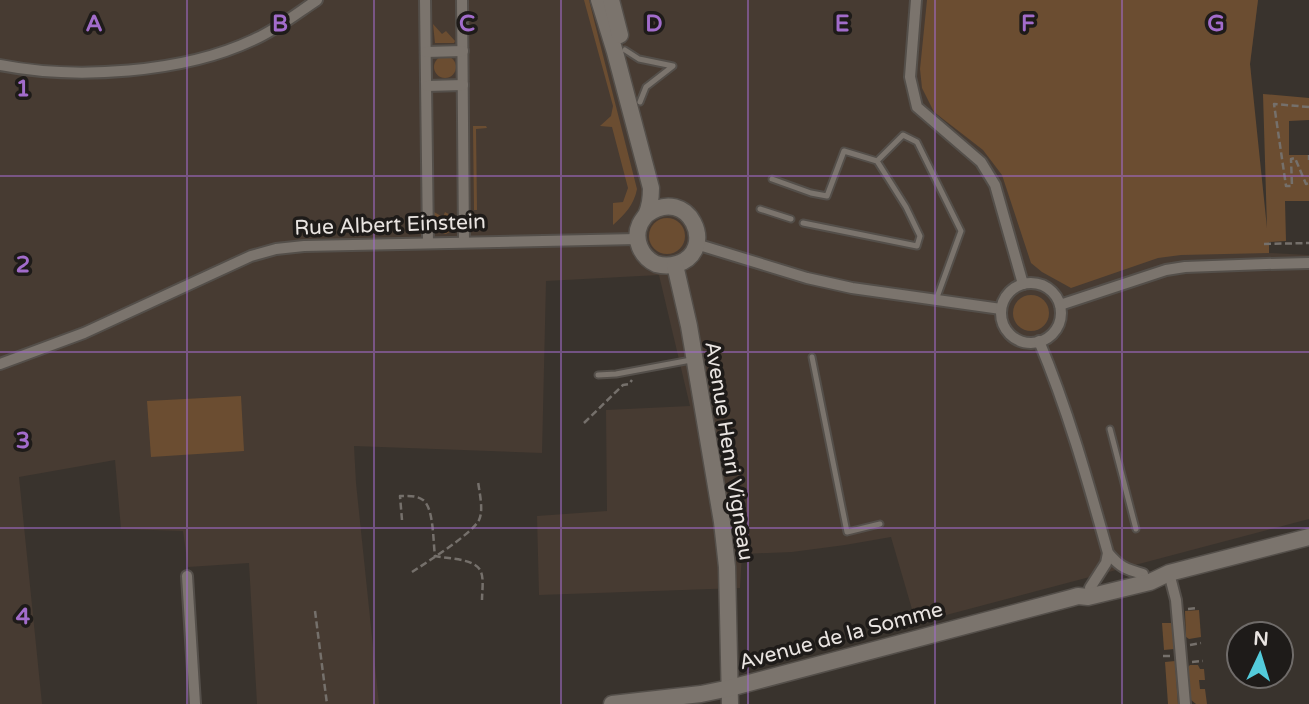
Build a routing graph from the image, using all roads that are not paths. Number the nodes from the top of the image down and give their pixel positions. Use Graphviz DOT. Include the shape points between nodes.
graph roads {
  1 [pos="317,0"];
  2 [pos="425,0"];
  3 [pos="462,0"];
  4 [pos="599,0"];
  5 [pos="611,0"];
  6 [pos="916,0"];
  7 [pos="625,50"];
  8 [pos="463,51"];
  9 [pos="426,52"];
  10 [pos="0,65"];
  11 [pos="463,85"];
  12 [pos="427,86"];
  13 [pos="639,102"];
  14 [pos="877,161"];
  15 [pos="772,179"];
  16 [pos="677,208"];
  17 [pos="760,209"];
  18 [pos="646,215"];
  19 [pos="791,219"];
  20 [pos="803,223"];
  21 [pos="637,239"];
  22 [pos="464,242"];
  23 [pos="428,243"];
  24 [pos="696,244"];
  25 [pos="1309,263"];
  26 [pos="675,265"];
  27 [pos="1023,284"];
  28 [pos="936,300"];
  29 [pos="1060,305"];
  30 [pos="1001,310"];
  31 [pos="1039,341"];
  32 [pos="812,356"];
  33 [pos="694,359"];
  34 [pos="0,364"];
  35 [pos="598,375"];
  36 [pos="1110,429"];
  37 [pos="880,524"];
  38 [pos="1136,529"];
  39 [pos="1309,537"];
  40 [pos="1108,553"];
  41 [pos="1169,573"];
  42 [pos="1143,574"];
  43 [pos="187,576"];
  44 [pos="1084,592"];
  45 [pos="730,696"];
  46 [pos="195,704"];
  47 [pos="612,704"];
  48 [pos="1185,704"];
  1 -- 10 [label="street" via="251,41 183,61 71,74"];
  2 -- 9 [label="street"];
  3 -- 8 [label="street"];
  4 -- 18 [label="street" via="651,188"];
  5 -- 7 [label="street"];
  6 -- 27 [label="street" via="910,77 917,107 981,162 995,185"];
  7 -- 13 [label="street"];
  7 -- 13 [label="lane" via="639,59 673,66 646,87"];
  8 -- 9 [label="street"];
  8 -- 11 [label="street"];
  9 -- 12 [label="street"];
  11 -- 12 [label="street"];
  11 -- 22 [label="street"];
  12 -- 23 [label="street"];
  13 -- 16 [label="street" via="662,189"];
  14 -- 15 [label="lane" via="844,150 827,196"];
  14 -- 20 [label="lane" via="920,236 917,246"];
  14 -- 28 [label="lane" via="903,135 917,142 961,231"];
  16 -- 18 [label="street" via="661,207"];
  16 -- 24 [label="street" via="696,226"];
  17 -- 19 [label="lane"];
  18 -- 21 [label="street"];
  21 -- 22 [label="street, Rue Albert Einstein"];
  21 -- 26 [label="street" via="646,257 665,266"];
  22 -- 23 [label="street, Rue Albert Einstein"];
  23 -- 34 [label="street, Rue Albert Einstein" via="290,246 259,254 84,333"];
  24 -- 26 [label="street" via="689,257"];
  24 -- 28 [label="street" via="807,278"];
  25 -- 29 [label="street" via="1166,270"];
  26 -- 33 [label="street, Avenue Henri Vigneau"];
  27 -- 29 [label="street" via="1051,290"];
  27 -- 30 [label="street" via="1006,297"];
  28 -- 30 [label="street"];
  29 -- 31 [label="street" via="1061,316 1053,333"];
  30 -- 31 [label="street" via="1013,336"];
  31 -- 40 [label="street" via="1077,446"];
  32 -- 37 [label="lane" via="847,533"];
  33 -- 35 [label="lane"];
  33 -- 45 [label="street, Avenue Henri Vigneau" via="726,559"];
  36 -- 38 [label="lane"];
  39 -- 41 [label="street, Avenue de la Somme"];
  40 -- 42 [label="street" via="1118,565"];
  40 -- 44 [label="street" via="1106,564"];
  41 -- 42 [label="street, Avenue de la Somme"];
  41 -- 44 [label="street, Avenue de la Somme" via="1087,597"];
  41 -- 48 [label="street" via="1176,600"];
  42 -- 44 [label="street, Avenue de la Somme"];
  43 -- 46 [label="street"];
  44 -- 45 [label="street, Avenue de la Somme"];
  45 -- 47 [label="street, Avenue de la Somme" via="701,694"];
}
